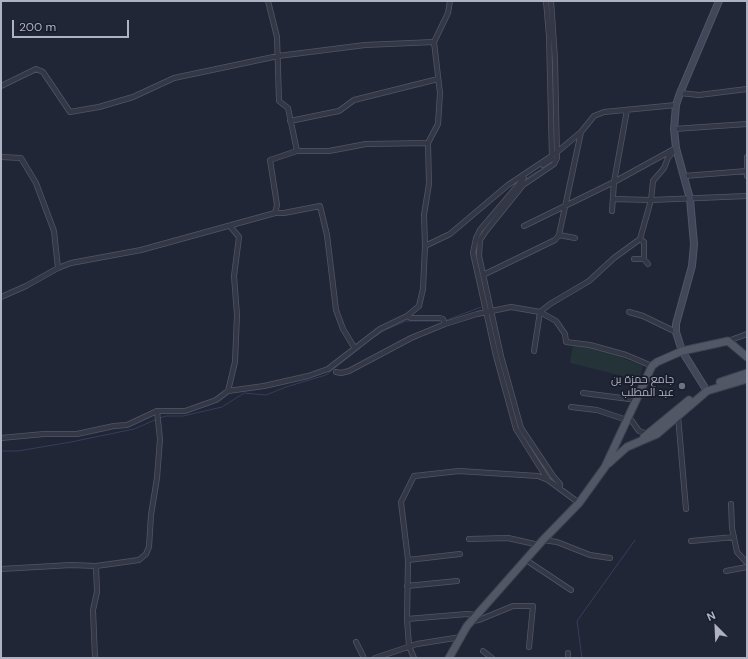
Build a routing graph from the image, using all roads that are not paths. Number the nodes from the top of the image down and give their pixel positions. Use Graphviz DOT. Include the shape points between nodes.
graph roads {
  1 [pos="268,1"];
  2 [pos="450,1"];
  3 [pos="546,1"];
  4 [pos="551,1"];
  5 [pos="714,1"];
  6 [pos="719,1"];
  7 [pos="551,36"];
  8 [pos="434,42"];
  9 [pos="278,56"];
  10 [pos="691,65"];
  11 [pos="438,79"];
  12 [pos="1,86"];
  13 [pos="747,89"];
  14 [pos="680,93"];
  15 [pos="676,105"];
  16 [pos="627,110"];
  17 [pos="290,120"];
  18 [pos="747,124"];
  19 [pos="674,129"];
  20 [pos="581,132"];
  21 [pos="428,143"];
  22 [pos="676,148"];
  23 [pos="297,151"];
  24 [pos="554,154"];
  25 [pos="1,157"];
  26 [pos="747,157"];
  27 [pos="746,163"];
  28 [pos="747,171"];
  29 [pos="684,176"];
  30 [pos="747,176"];
  31 [pos="614,182"];
  32 [pos="747,196"];
  33 [pos="613,199"];
  34 [pos="690,199"];
  35 [pos="651,200"];
  36 [pos="566,205"];
  37 [pos="612,211"];
  38 [pos="275,213"];
  39 [pos="230,226"];
  40 [pos="524,226"];
  41 [pos="559,235"];
  42 [pos="575,238"];
  43 [pos="640,239"];
  44 [pos="425,246"];
  45 [pos="634,259"];
  46 [pos="644,259"];
  47 [pos="648,264"];
  48 [pos="58,268"];
  49 [pos="483,275"];
  50 [pos="1,297"];
  51 [pos="489,311"];
  52 [pos="540,312"];
  53 [pos="629,312"];
  54 [pos="407,316"];
  55 [pos="445,324"];
  56 [pos="676,332"];
  57 [pos="747,334"];
  58 [pos="728,341"];
  59 [pos="354,347"];
  60 [pos="534,351"];
  61 [pos="682,351"];
  62 [pos="747,357"];
  63 [pos="652,366"];
  64 [pos="336,372"];
  65 [pos="747,373"];
  66 [pos="747,379"];
  67 [pos="706,389"];
  68 [pos="228,391"];
  69 [pos="583,393"];
  70 [pos="637,400"];
  71 [pos="571,407"];
  72 [pos="157,411"];
  73 [pos="678,416"];
  74 [pos="628,418"];
  75 [pos="648,434"];
  76 [pos="1,438"];
  77 [pos="638,442"];
  78 [pos="605,467"];
  79 [pos="548,480"];
  80 [pos="560,489"];
  81 [pos="579,503"];
  82 [pos="731,504"];
  83 [pos="686,509"];
  84 [pos="734,537"];
  85 [pos="469,539"];
  86 [pos="691,541"];
  87 [pos="541,543"];
  88 [pos="460,554"];
  89 [pos="610,558"];
  90 [pos="408,560"];
  91 [pos="526,560"];
  92 [pos="747,563"];
  93 [pos="96,566"];
  94 [pos="747,567"];
  95 [pos="1,569"];
  96 [pos="726,570"];
  97 [pos="457,581"];
  98 [pos="406,586"];
  99 [pos="571,590"];
  100 [pos="477,615"];
  101 [pos="407,619"];
  102 [pos="472,621"];
  103 [pos="461,637"];
  104 [pos="356,642"];
  105 [pos="409,646"];
  106 [pos="529,647"];
  107 [pos="483,651"];
  108 [pos="95,658"];
  109 [pos="364,658"];
  110 [pos="375,658"];
  111 [pos="414,658"];
  112 [pos="449,658"];
  113 [pos="492,658"];
  1 -- 9 [label="street" via="277,37"];
  2 -- 8 [label="street" via="448,13"];
  3 -- 7 [label="street"];
  4 -- 7 [label="street"];
  5 -- 10 [label="main road" via="692,55"];
  6 -- 10 [label="main road"];
  7 -- 24 [label="street"];
  8 -- 9 [label="street" via="365,45"];
  8 -- 11 [label="street"];
  9 -- 12 [label="street" via="174,78 133,97 70,112 43,72 36,69"];
  9 -- 17 [label="street" via="279,101 288,108"];
  10 -- 14 [label="main road"];
  11 -- 17 [label="street" via="354,100 339,111"];
  11 -- 21 [label="street" via="438,124"];
  13 -- 14 [label="street" via="700,95"];
  14 -- 15 [label="main road"];
  15 -- 16 [label="street"];
  15 -- 19 [label="main road"];
  16 -- 20 [label="street" via="604,112 594,116"];
  16 -- 31 [label="street"];
  17 -- 23 [label="street"];
  18 -- 19 [label="street"];
  19 -- 22 [label="main road"];
  20 -- 24 [label="street"];
  20 -- 36 [label="street"];
  21 -- 23 [label="street" via="366,144 329,151"];
  21 -- 44 [label="street" via="429,184 424,215"];
  22 -- 29 [label="main road"];
  22 -- 31 [label="street"];
  22 -- 35 [label="street" via="653,181"];
  23 -- 38 [label="street" via="270,160 277,205"];
  24 -- 44 [label="street" via="508,185 450,234"];
  24 -- 49 [label="street" via="557,158 554,164 523,185 483,236 479,245 479,256"];
  24 -- 51 [label="street" via="550,161 519,181 478,234 474,259"];
  25 -- 48 [label="street" via="21,158 36,183 54,231"];
  26 -- 27 [label="street"];
  27 -- 28 [label="street"];
  28 -- 29 [label="street"];
  28 -- 30 [label="street"];
  29 -- 34 [label="main road"];
  31 -- 33 [label="street"];
  31 -- 36 [label="street"];
  32 -- 34 [label="street"];
  33 -- 35 [label="street"];
  33 -- 37 [label="street"];
  34 -- 35 [label="street"];
  34 -- 56 [label="main road" via="694,244 692,266"];
  35 -- 43 [label="street"];
  36 -- 40 [label="street"];
  36 -- 41 [label="street"];
  38 -- 39 [label="street"];
  38 -- 59 [label="street" via="320,206 327,235 336,310 343,329"];
  39 -- 48 [label="street" via="166,244 70,262"];
  39 -- 68 [label="street" via="238,237 238,245 234,276 237,315 235,362"];
  41 -- 42 [label="street"];
  41 -- 49 [label="street" via="555,240"];
  43 -- 46 [label="street" via="644,242"];
  43 -- 52 [label="street" via="589,281"];
  44 -- 54 [label="street" via="423,289 419,306"];
  45 -- 46 [label="street"];
  46 -- 47 [label="street"];
  48 -- 50 [label="street"];
  49 -- 51 [label="street"];
  51 -- 52 [label="street" via="511,308"];
  51 -- 55 [label="street"];
  51 -- 79 [label="street" via="496,356 516,429"];
  51 -- 80 [label="street" via="521,428 560,484"];
  52 -- 60 [label="street"];
  52 -- 63 [label="street" via="556,321 566,342 590,345 626,355"];
  53 -- 56 [label="street"];
  54 -- 55 [label="street" via="440,318"];
  54 -- 59 [label="street" via="386,325"];
  55 -- 64 [label="street" via="410,338 349,371"];
  56 -- 61 [label="main road"];
  57 -- 58 [label="street"];
  58 -- 61 [label="main road"];
  58 -- 62 [label="main road"];
  59 -- 68 [label="street" via="328,369 308,376"];
  61 -- 63 [label="main road"];
  61 -- 67 [label="main road"];
  63 -- 70 [label="main road"];
  65 -- 67 [label="main road"];
  66 -- 67 [label="main road"];
  67 -- 73 [label="main road"];
  67 -- 75 [label="main road"];
  68 -- 72 [label="street" via="216,400 185,411"];
  69 -- 70 [label="street"];
  70 -- 74 [label="main road"];
  71 -- 74 [label="street"];
  72 -- 76 [label="street" via="126,425 77,434"];
  72 -- 93 [label="street" via="157,478 149,547 139,560"];
  73 -- 77 [label="main road" via="657,434"];
  73 -- 83 [label="street"];
  74 -- 75 [label="street" via="639,431"];
  74 -- 78 [label="main road"];
  75 -- 77 [label="main road"];
  77 -- 78 [label="main road" via="620,453"];
  78 -- 81 [label="main road"];
  79 -- 80 [label="street"];
  79 -- 90 [label="street" via="538,476 459,470 414,476 400,502"];
  80 -- 81 [label="street"];
  81 -- 87 [label="main road"];
  82 -- 84 [label="street"];
  84 -- 86 [label="street"];
  84 -- 92 [label="street" via="737,552"];
  85 -- 87 [label="street" via="508,538"];
  87 -- 89 [label="street" via="557,542 590,555"];
  87 -- 91 [label="main road"];
  88 -- 90 [label="street"];
  90 -- 98 [label="street"];
  91 -- 99 [label="street"];
  91 -- 100 [label="main road"];
  93 -- 95 [label="street"];
  93 -- 108 [label="street" via="97,592 93,610"];
  94 -- 96 [label="street"];
  97 -- 98 [label="street"];
  98 -- 101 [label="street"];
  100 -- 101 [label="street"];
  100 -- 102 [label="main road"];
  101 -- 105 [label="street"];
  102 -- 103 [label="main road"];
  102 -- 106 [label="street" via="513,606 533,606"];
  103 -- 105 [label="street"];
  103 -- 112 [label="main road"];
  104 -- 109 [label="street"];
  105 -- 110 [label="street"];
  105 -- 111 [label="street"];
  107 -- 113 [label="street"];
}
